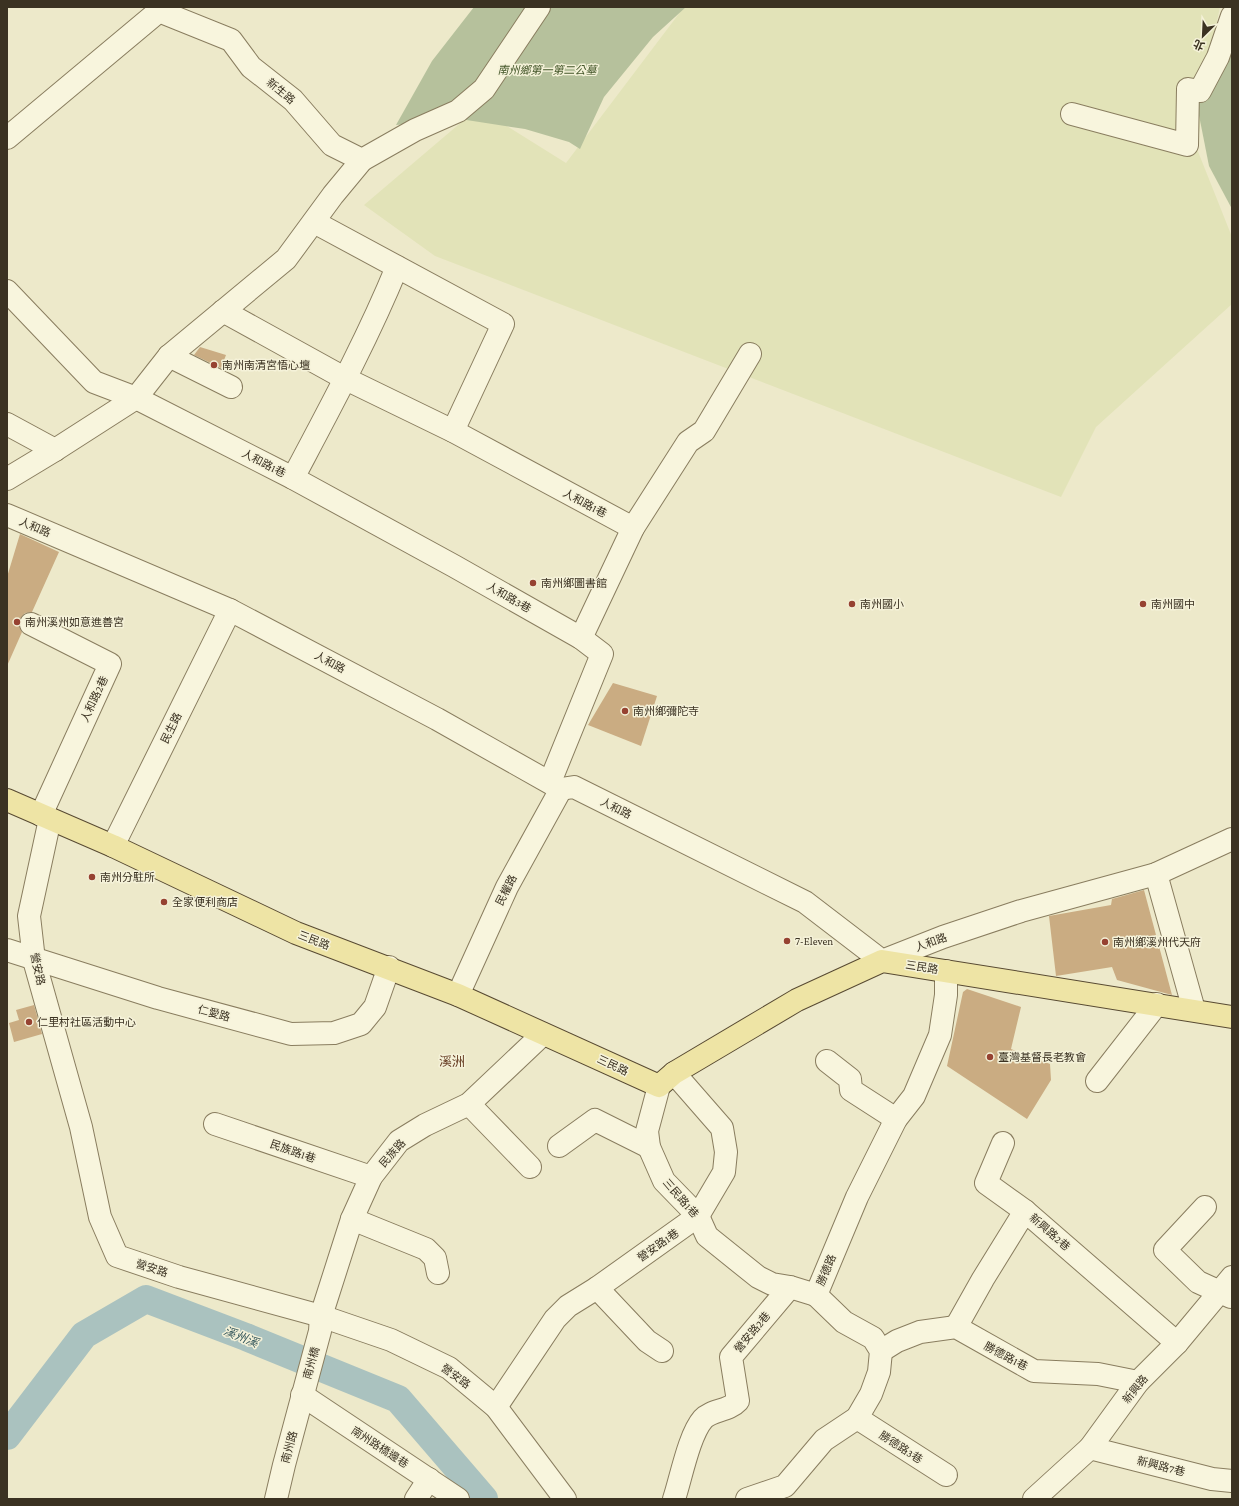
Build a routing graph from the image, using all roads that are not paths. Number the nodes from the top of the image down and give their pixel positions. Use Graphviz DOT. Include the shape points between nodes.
graph roads {
  1 [pos="539,7"];
  2 [pos="158,8"];
  3 [pos="1232,16"];
  4 [pos="1072,114"];
  5 [pos="7,138"];
  6 [pos="362,160"];
  7 [pos="314,222"];
  8 [pos="397,267"];
  9 [pos="7,291"];
  10 [pos="222,311"];
  11 [pos="750,354"];
  12 [pos="169,356"];
  13 [pos="346,379"];
  14 [pos="231,387"];
  15 [pos="136,398"];
  16 [pos="7,424"];
  17 [pos="453,431"];
  18 [pos="55,450"];
  19 [pos="7,478"];
  20 [pos="293,478"];
  21 [pos="7,515"];
  22 [pos="633,528"];
  23 [pos="230,610"];
  24 [pos="31,624"];
  25 [pos="581,638"];
  26 [pos="555,786"];
  27 [pos="10,804"];
  28 [pos="45,817"];
  29 [pos="1232,839"];
  30 [pos="113,846"];
  31 [pos="1156,874"];
  32 [pos="7,950"];
  33 [pos="34,960"];
  34 [pos="882,961"];
  35 [pos="389,968"];
  36 [pos="946,971"];
  37 [pos="458,995"];
  38 [pos="1157,1004"];
  39 [pos="1194,1010"];
  40 [pos="1232,1017"];
  41 [pos="543,1034"];
  42 [pos="828,1061"];
  43 [pos="667,1079"];
  44 [pos="1097,1081"];
  45 [pos="469,1104"];
  46 [pos="896,1119"];
  47 [pos="215,1124"];
  48 [pos="1003,1143"];
  49 [pos="560,1146"];
  50 [pos="649,1147"];
  51 [pos="530,1167"];
  52 [pos="371,1177"];
  53 [pos="1205,1207"];
  54 [pos="1025,1211"];
  55 [pos="698,1216"];
  56 [pos="352,1219"];
  57 [pos="438,1273"];
  58 [pos="790,1287"];
  59 [pos="597,1288"];
  60 [pos="1227,1289"];
  61 [pos="816,1295"];
  62 [pos="321,1324"];
  63 [pos="956,1327"];
  64 [pos="1177,1343"];
  65 [pos="662,1351"];
  66 [pos="881,1351"];
  67 [pos="1138,1382"];
  68 [pos="302,1395"];
  69 [pos="496,1407"];
  70 [pos="856,1418"];
  71 [pos="1090,1448"];
  72 [pos="946,1476"];
  73 [pos="429,1479"];
  74 [pos="1232,1481"];
  75 [pos="276,1499"];
  76 [pos="416,1499"];
  77 [pos="458,1499"];
  78 [pos="565,1499"];
  79 [pos="674,1499"];
  80 [pos="747,1499"];
  81 [pos="1034,1499"];
  1 -- 6 [label="street" via="484,89 458,111 415,130"];
  2 -- 5 [label="street, 新生路"];
  2 -- 6 [label="street, 新生路" via="231,40 251,67 293,100 332,145"];
  3 -- 4 [label="street" via="1218,57 1200,91 1188,89 1187,145"];
  6 -- 7 [label="street"];
  7 -- 8 [label="street"];
  7 -- 10 [label="street" via="286,259"];
  8 -- 13 [label="street, 人和路1巷" via="376,319"];
  8 -- 17 [label="street" via="503,324"];
  9 -- 15 [label="street, 人和路1巷" via="94,382"];
  10 -- 12 [label="street"];
  10 -- 13 [label="street, 人和路1巷"];
  11 -- 22 [label="street" via="704,431 688,442"];
  12 -- 14 [label="street"];
  12 -- 15 [label="street"];
  13 -- 17 [label="street, 人和路1巷"];
  13 -- 20 [label="street, 人和路1巷"];
  15 -- 18 [label="street"];
  15 -- 20 [label="street, 人和路1巷"];
  16 -- 18 [label="street"];
  17 -- 22 [label="street, 人和路1巷"];
  18 -- 19 [label="street"];
  20 -- 25 [label="street, 人和路3巷"];
  21 -- 23 [label="street, 人和路"];
  22 -- 25 [label="street"];
  23 -- 26 [label="street, 人和路" via="437,719"];
  23 -- 30 [label="street, 民生路"];
  24 -- 28 [label="street, 人和路2巷" via="110,664"];
  25 -- 26 [label="street, 人和路3巷" via="602,654"];
  26 -- 34 [label="street, 人和路" via="574,787 805,902"];
  26 -- 37 [label="street, 民權路"];
  27 -- 28 [label="main road, 三民路"];
  28 -- 30 [label="main road, 三民路"];
  28 -- 33 [label="street, 營安路" via="29,916"];
  29 -- 31 [label="street, 人和路"];
  30 -- 35 [label="main road, 三民路" via="296,933"];
  31 -- 34 [label="street, 人和路" via="1021,911"];
  31 -- 39 [label="street"];
  32 -- 33 [label="street, 仁愛路"];
  33 -- 35 [label="street, 仁愛路" via="158,998 291,1034 334,1033 361,1024 375,1006"];
  33 -- 62 [label="street, 營安路" via="81,1127 100,1217 117,1256"];
  34 -- 36 [label="main road, 三民路"];
  34 -- 43 [label="main road" via="797,1000"];
  35 -- 37 [label="main road, 三民路"];
  36 -- 38 [label="main road, 三民路"];
  36 -- 46 [label="street, 勝德路" via="946,995 940,1035 914,1096"];
  37 -- 41 [label="main road, 三民路"];
  38 -- 39 [label="main road, 三民路"];
  38 -- 44 [label="street"];
  39 -- 40 [label="main road, 三民路"];
  41 -- 43 [label="main road, 三民路"];
  41 -- 45 [label="street, 民族路"];
  42 -- 46 [label="street" via="850,1079 851,1090"];
  43 -- 50 [label="street, 三民路1巷" via="647,1131"];
  43 -- 55 [label="street, 營安路1巷" via="722,1128 726,1152 724,1172"];
  45 -- 51 [label="street"];
  45 -- 52 [label="street, 民族路" via="425,1125 400,1141"];
  46 -- 61 [label="street, 勝德路" via="857,1197"];
  47 -- 52 [label="street, 民族路1巷"];
  48 -- 54 [label="street" via="986,1183"];
  49 -- 50 [label="street" via="595,1120"];
  50 -- 55 [label="street, 三民路1巷" via="664,1181"];
  52 -- 56 [label="street, 民族路"];
  53 -- 60 [label="street" via="1166,1250 1198,1282"];
  54 -- 63 [label="street, 新興路2巷"];
  54 -- 64 [label="street, 新興路2巷"];
  55 -- 58 [label="street, 三民路1巷" via="707,1236 758,1277 772,1284"];
  55 -- 59 [label="street, 營安路1巷"];
  56 -- 57 [label="street" via="426,1249 435,1258"];
  56 -- 62 [label="street, 民族路"];
  58 -- 61 [label="street, 三民路1巷"];
  58 -- 79 [label="street, 營安路2巷" via="731,1357 738,1401 733,1406 704,1418 692,1440"];
  59 -- 65 [label="street" via="647,1341"];
  59 -- 69 [label="street, 營安路1巷" via="568,1306 555,1319"];
  60 -- 64 [label="street, 新興路"];
  61 -- 66 [label="street, 勝德路" via="844,1322 873,1338"];
  62 -- 68 [label="street, 南州橋"];
  62 -- 69 [label="street, 營安路" via="391,1340 449,1368"];
  63 -- 66 [label="street" via="920,1332"];
  63 -- 67 [label="street, 勝德路1巷" via="1034,1371 1098,1374"];
  64 -- 67 [label="street, 新興路"];
  66 -- 70 [label="street" via="879,1372"];
  67 -- 71 [label="street, 新興路"];
  68 -- 73 [label="street, 南州路橋邊巷"];
  68 -- 75 [label="street, 南州路"];
  69 -- 78 [label="street, 營安路"];
  70 -- 72 [label="street, 勝德路3巷"];
  70 -- 80 [label="street" via="824,1440 785,1486"];
  71 -- 74 [label="street, 新興路7巷"];
  71 -- 81 [label="street, 新興路"];
  73 -- 76 [label="street"];
  73 -- 77 [label="street, 南州路橋邊巷"];
}
